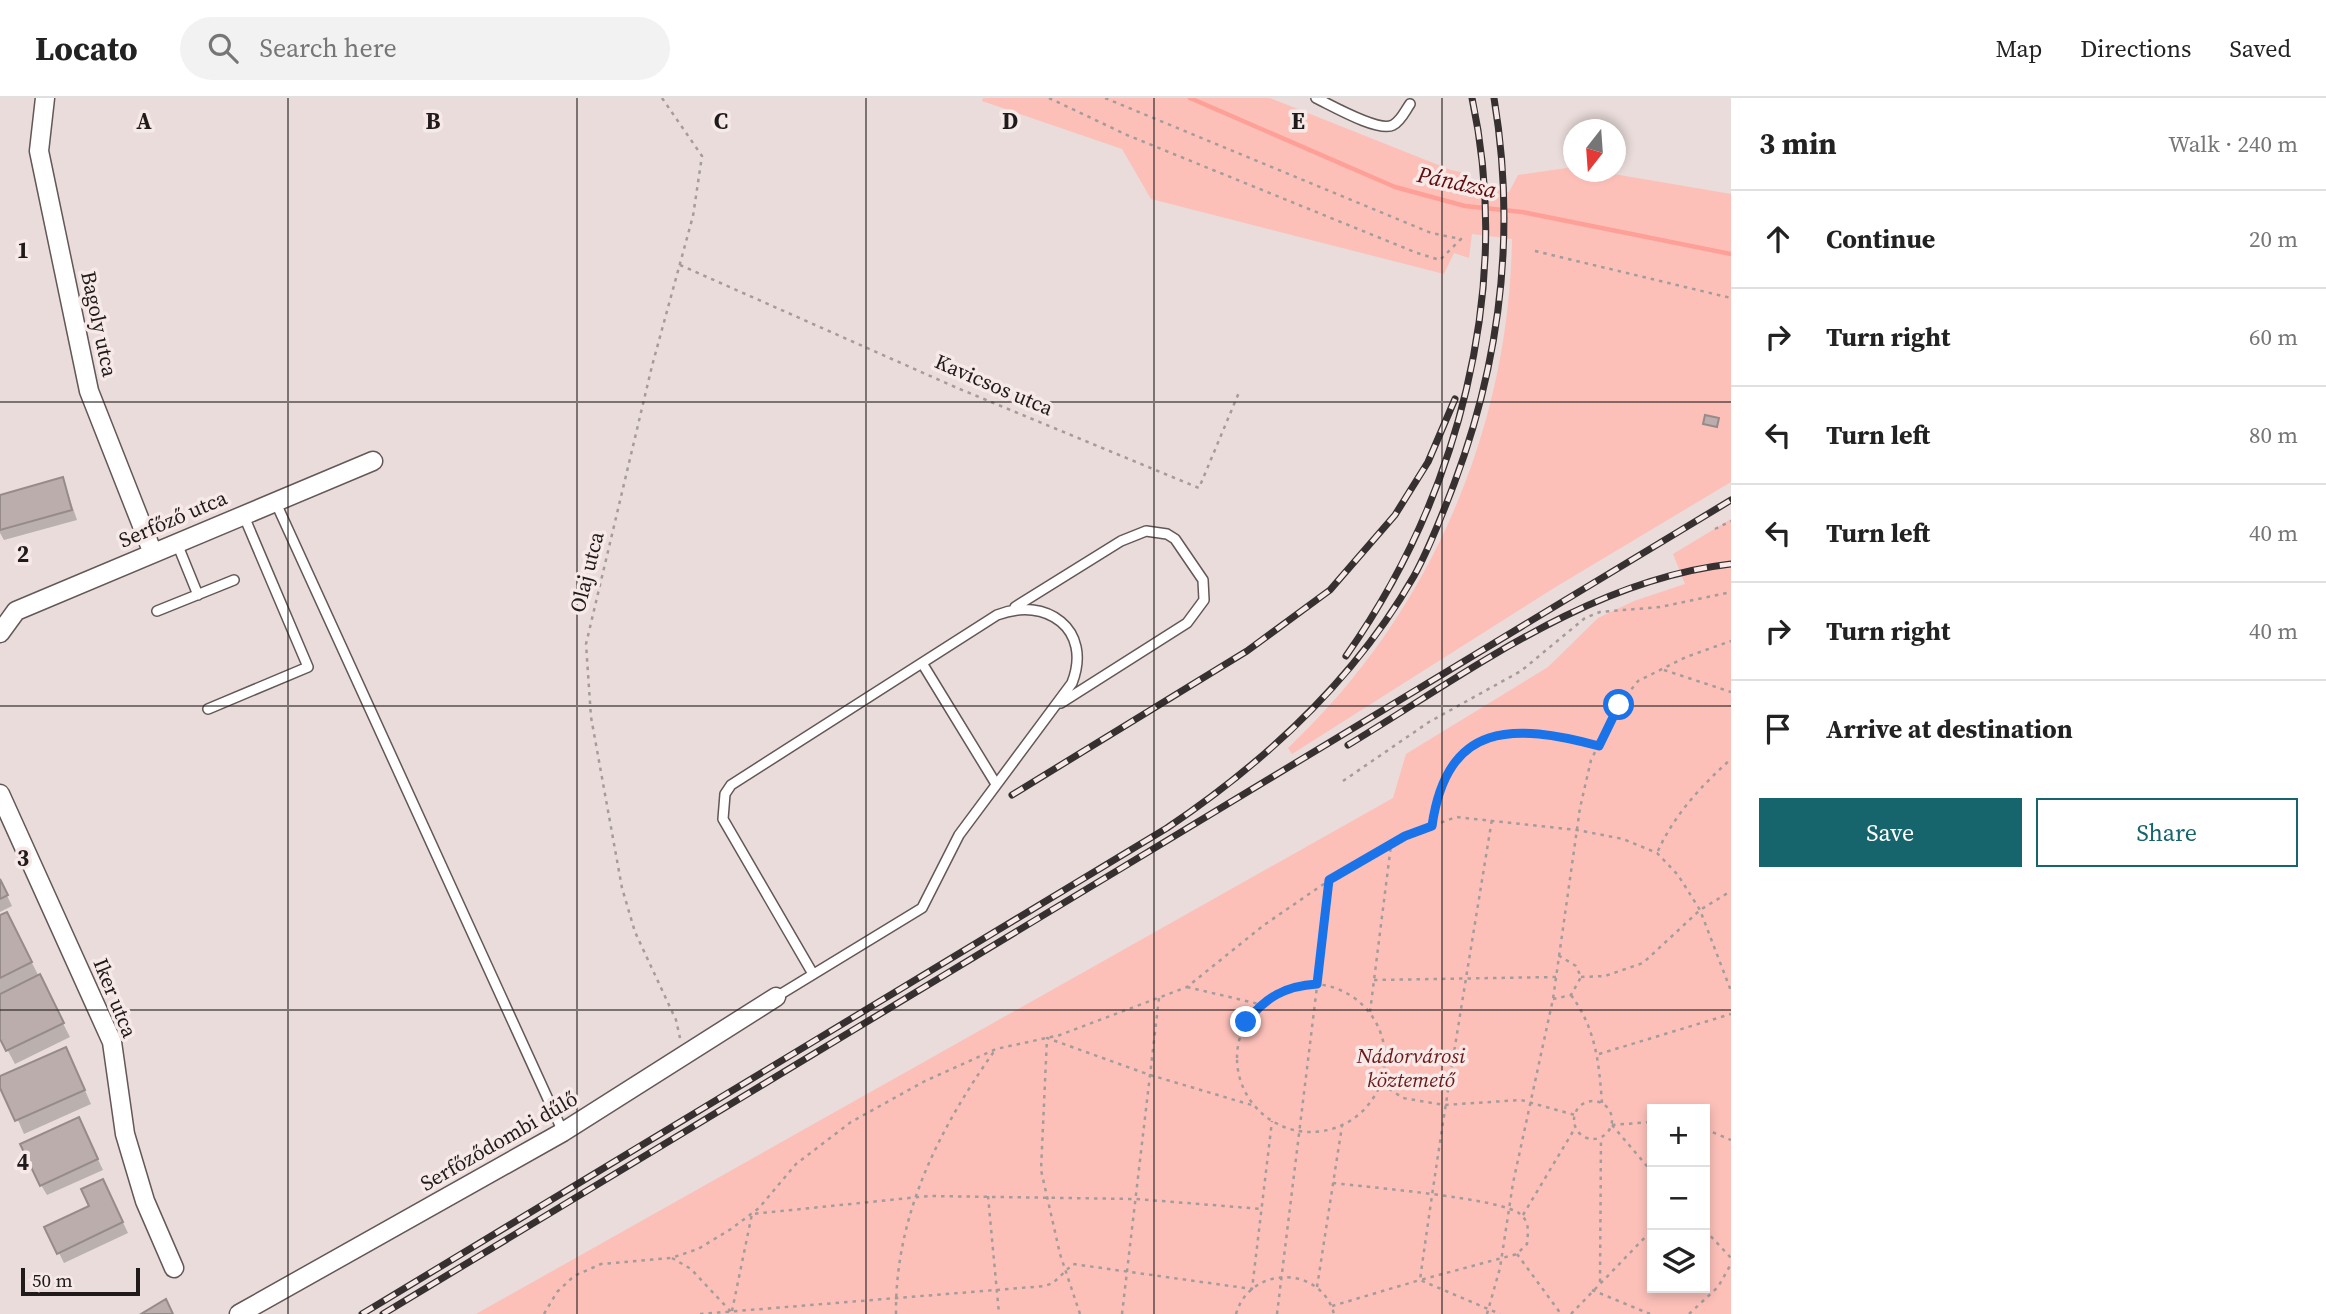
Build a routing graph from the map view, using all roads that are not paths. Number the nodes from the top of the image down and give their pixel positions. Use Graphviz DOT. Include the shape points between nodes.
graph roads {
  1 [pos="45,98"];
  2 [pos="1316,98"];
  3 [pos="1410,104"];
  4 [pos="373,461"];
  5 [pos="275,501"];
  6 [pos="243,514"];
  7 [pos="176,541"];
  8 [pos="152,551"];
  9 [pos="234,580"];
  10 [pos="198,595"];
  11 [pos="1013,609"];
  12 [pos="158,611"];
  13 [pos="0,633"];
  14 [pos="922,663"];
  15 [pos="1054,708"];
  16 [pos="208,709"];
  17 [pos="996,784"];
  18 [pos="0,794"];
  19 [pos="813,974"];
  20 [pos="776,997"];
  21 [pos="564,1132"];
  22 [pos="174,1268"];
  23 [pos="239,1314"];
  1 -- 8 [label="street, Bagoly utca" via="39,151 89,391"];
  2 -- 3 [label="lane" via="1387,127 1395,125"];
  4 -- 5 [label="street, Serfőző utca"];
  5 -- 6 [label="street, Serfőző utca"];
  5 -- 21 [label="lane"];
  6 -- 7 [label="street, Serfőző utca"];
  6 -- 16 [label="lane" via="308,667"];
  7 -- 8 [label="street, Serfőző utca"];
  7 -- 10 [label="lane"];
  8 -- 13 [label="street, Serfőző utca" via="16,611"];
  9 -- 10 [label="lane"];
  10 -- 12 [label="lane"];
  11 -- 14 [label="lane"];
  11 -- 15 [label="lane" via="1037,609 1051,615 1070,631 1076,645 1077,671"];
  11 -- 15 [label="lane" via="1121,541 1146,531 1175,539 1203,580 1204,600 1187,623"];
  14 -- 17 [label="lane"];
  14 -- 19 [label="lane" via="731,785 725,794 723,819"];
  15 -- 17 [label="lane"];
  17 -- 19 [label="lane" via="959,835 922,908"];
  18 -- 22 [label="street, Iker utca" via="112,1042 125,1134 145,1201"];
  19 -- 20 [label="lane"];
  20 -- 21 [label="street, Serfőződombi dűlő"];
  21 -- 23 [label="street, Serfőződombi dűlő"];
}
